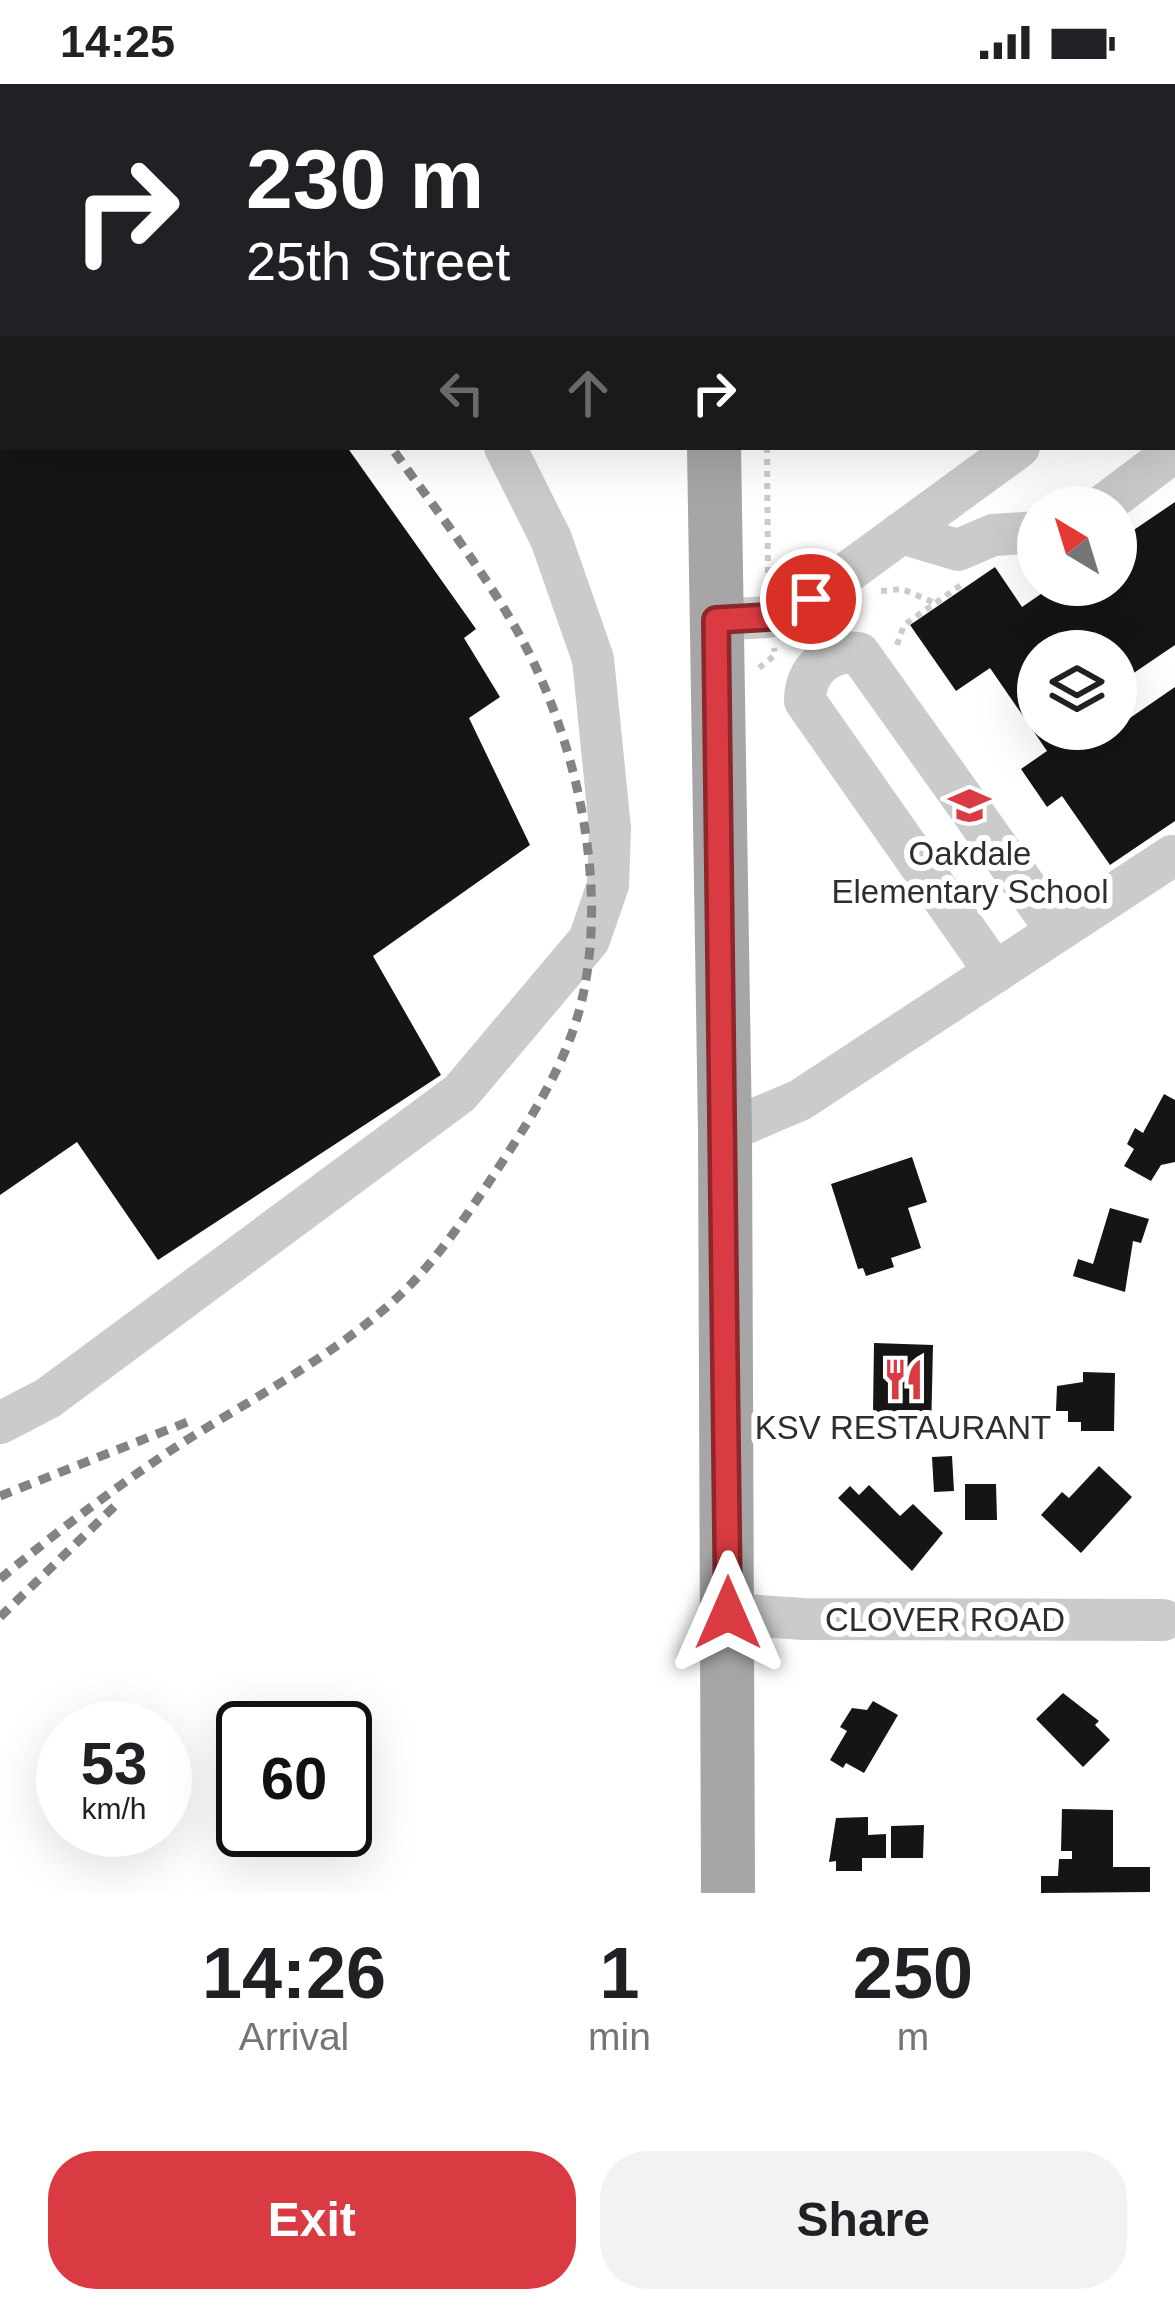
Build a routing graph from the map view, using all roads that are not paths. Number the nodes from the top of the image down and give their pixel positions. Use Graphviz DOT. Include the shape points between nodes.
graph roads {
  1 [pos="506,450"];
  2 [pos="714,450"];
  3 [pos="1015,450"];
  4 [pos="1175,451"];
  5 [pos="1129,486"];
  6 [pos="901,533"];
  7 [pos="1017,533"];
  8 [pos="716,620"];
  9 [pos="1172,856"];
  10 [pos="1057,931"];
  11 [pos="994,972"];
  12 [pos="725,1132"];
  13 [pos="0,1423"];
  14 [pos="728,1613"];
  15 [pos="1171,1621"];
  16 [pos="728,1893"];
  1 -- 13 [label="street" via="551,539 593,659 610,828 608,885 589,940 460,1094 48,1398"];
  2 -- 8 [label="main road"];
  3 -- 6 [label="street"];
  4 -- 5 [label="street"];
  6 -- 7 [label="street" via="958,550"];
  6 -- 8 [label="street" via="811,599 768,617"];
  8 -- 12 [label="main road"];
  9 -- 10 [label="street"];
  10 -- 11 [label="street"];
  10 -- 11 [label="street" via="859,653 825,659 811,672 805,701"];
  11 -- 12 [label="street" via="800,1100"];
  12 -- 14 [label="main road"];
  14 -- 15 [label="street, CLOVER ROAD"];
  14 -- 16 [label="main road"];
}
